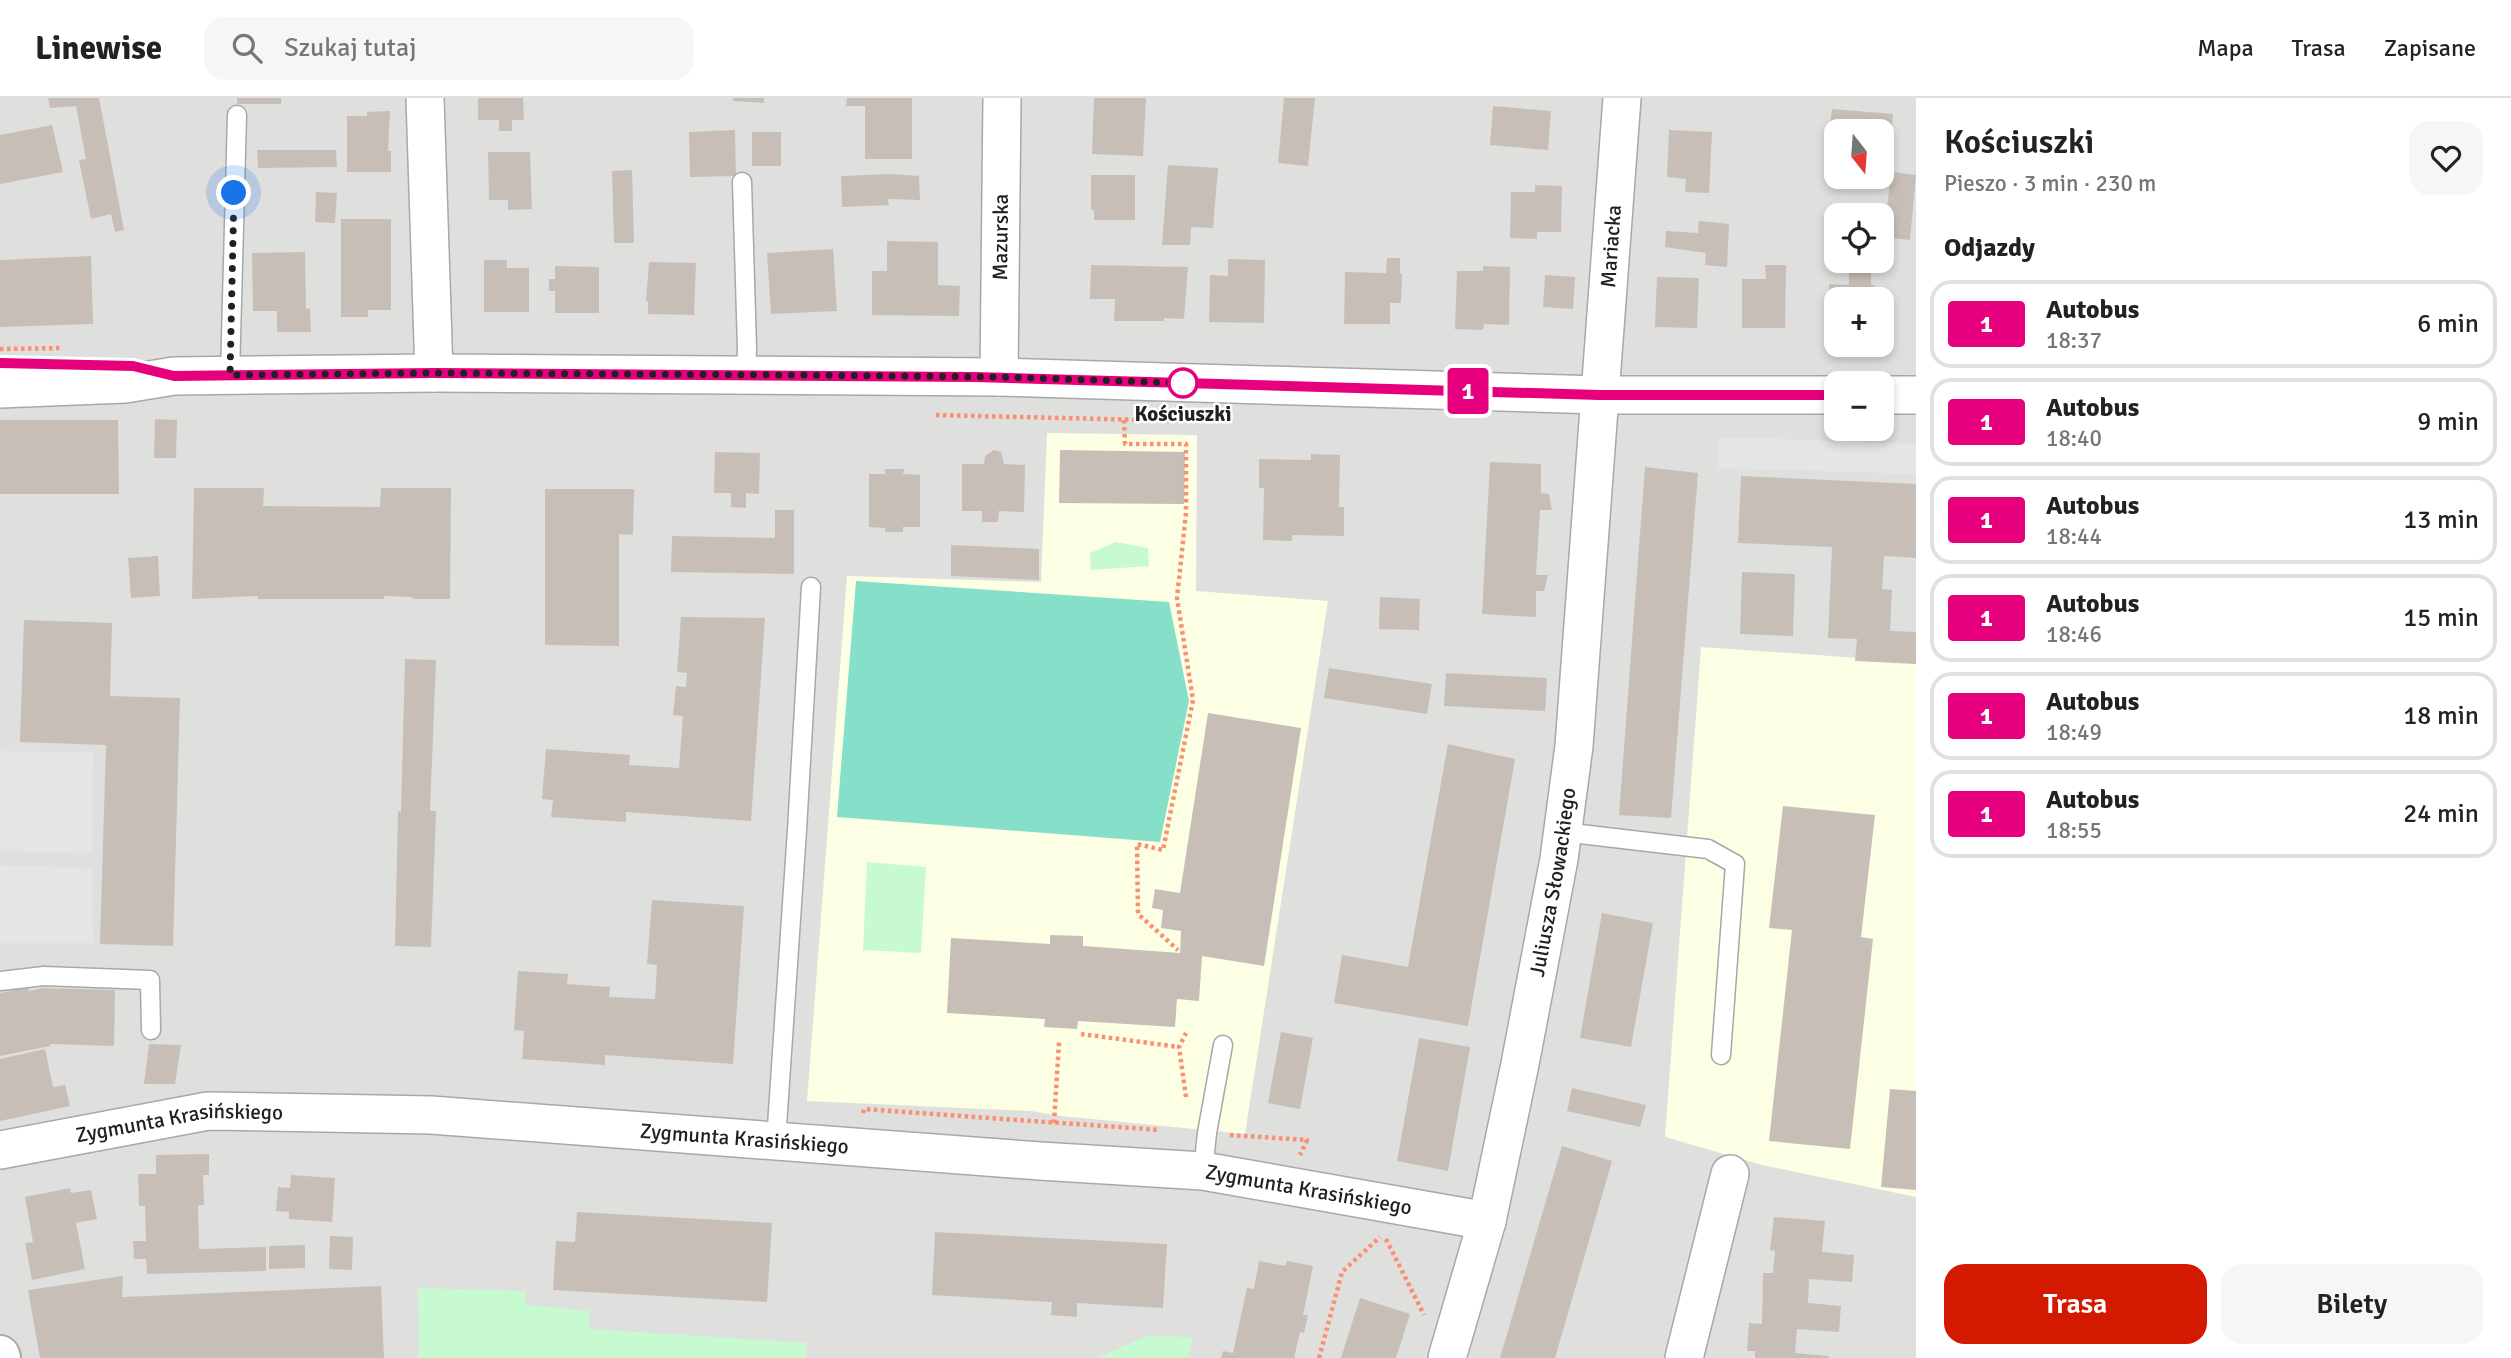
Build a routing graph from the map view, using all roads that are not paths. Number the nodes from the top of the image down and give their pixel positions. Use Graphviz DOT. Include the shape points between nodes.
graph roads {
  1 [pos="425,98"];
  2 [pos="1002,98"];
  3 [pos="1622,98"];
  4 [pos="237,115"];
  5 [pos="742,182"];
  6 [pos="0,363"];
  7 [pos="434,373"];
  8 [pos="230,375"];
  9 [pos="746,375"];
  10 [pos="174,376"];
  11 [pos="999,377"];
  12 [pos="0,389"];
  13 [pos="1599,395"];
  14 [pos="1824,395"];
  15 [pos="1894,395"];
  16 [pos="1916,395"];
  17 [pos="811,587"];
  18 [pos="1563,832"];
  19 [pos="0,981"];
  20 [pos="151,1030"];
  21 [pos="1223,1045"];
  22 [pos="1721,1055"];
  23 [pos="775,1141"];
  24 [pos="0,1150"];
  25 [pos="1203,1171"];
  26 [pos="1730,1174"];
  27 [pos="1487,1221"];
  28 [pos="1447,1358"];
  29 [pos="1685,1358"];
  1 -- 7 [label="street"];
  2 -- 11 [label="street, Mazurska"];
  3 -- 13 [label="street, Mariacka"];
  4 -- 8 [label="lane"];
  5 -- 9 [label="lane"];
  6 -- 10 [label="street" via="133,366"];
  7 -- 8 [label="street"];
  7 -- 9 [label="street"];
  8 -- 10 [label="street"];
  9 -- 11 [label="street"];
  10 -- 12 [label="street" via="125,384"];
  11 -- 13 [label="street"];
  13 -- 14 [label="street"];
  13 -- 18 [label="street, Juliusza Słowackiego" via="1574,746"];
  15 -- 16 [label="street"];
  17 -- 23 [label="lane"];
  18 -- 22 [label="lane" via="1708,849 1735,864"];
  18 -- 27 [label="street, Juliusza Słowackiego"];
  19 -- 20 [label="lane" via="44,976 150,980"];
  21 -- 25 [label="lane" via="1199,1133"];
  23 -- 24 [label="street, Zygmunta Krasińskiego" via="431,1115 208,1111"];
  23 -- 25 [label="street, Zygmunta Krasińskiego"];
  25 -- 27 [label="street, Zygmunta Krasińskiego"];
  26 -- 29 [label="street"];
  27 -- 28 [label="street, Juliusza Słowackiego"];
}
